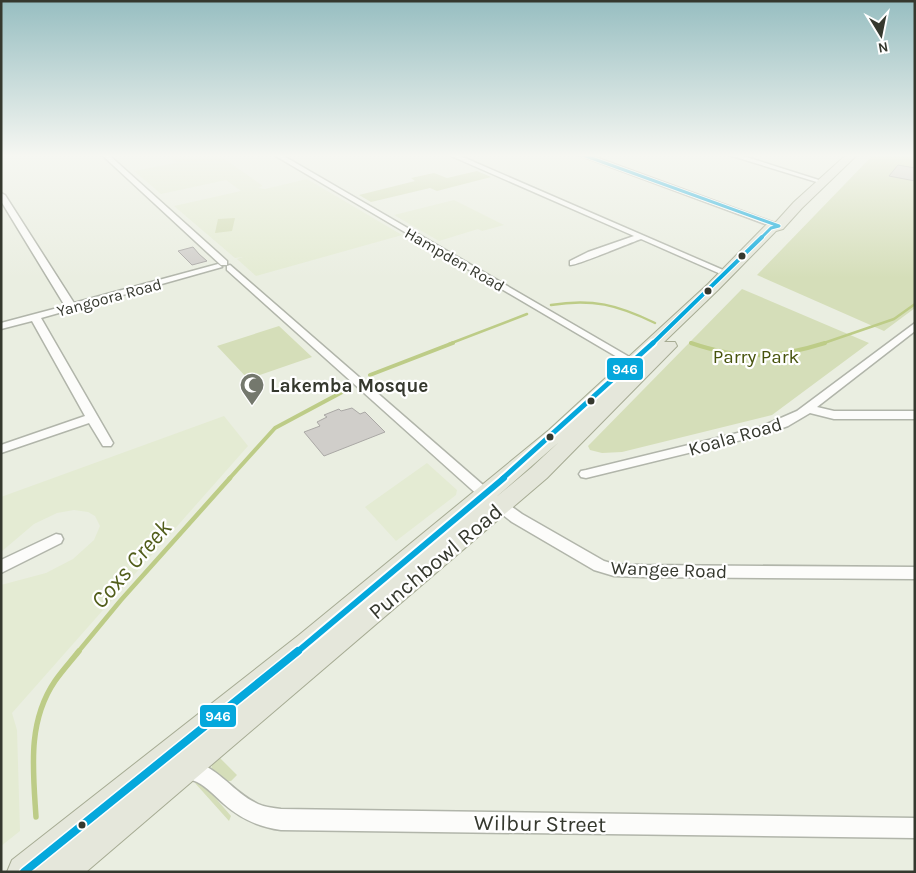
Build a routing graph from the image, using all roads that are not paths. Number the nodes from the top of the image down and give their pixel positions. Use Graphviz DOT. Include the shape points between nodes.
graph roads {
  1 [pos="1,195"];
  2 [pos="148,196"];
  3 [pos="347,196"];
  4 [pos="545,196"];
  5 [pos="695,196"];
  6 [pos="809,196"];
  7 [pos="779,226"];
  8 [pos="639,237"];
  9 [pos="573,263"];
  10 [pos="224,266"];
  11 [pos="726,274"];
  12 [pos="71,307"];
  13 [pos="35,317"];
  14 [pos="1,326"];
  15 [pos="915,326"];
  16 [pos="633,362"];
  17 [pos="808,409"];
  18 [pos="915,415"];
  19 [pos="91,418"];
  20 [pos="107,443"];
  21 [pos="1,449"];
  22 [pos="586,474"];
  23 [pos="493,500"];
  24 [pos="56,539"];
  25 [pos="1,567"];
  26 [pos="915,573"];
  27 [pos="180,770"];
  28 [pos="915,828"];
  29 [pos="24,872"];
  30 [pos="59,872"];
  1 -- 12 [label="street"];
  2 -- 10 [label="street, Wangee Road"];
  3 -- 16 [label="street, Hampden Road"];
  4 -- 8 [label="street"];
  5 -- 7 [label="street"];
  6 -- 7 [label="main road, Punchbowl Road"];
  7 -- 11 [label="main road, Punchbowl Road" via="771,228"];
  7 -- 23 [label="main road, Punchbowl Road" via="784,232 583,432"];
  8 -- 9 [label="street"];
  8 -- 11 [label="street"];
  10 -- 12 [label="street, Yangoora Road"];
  10 -- 23 [label="street, Wangee Road"];
  11 -- 16 [label="main road, Punchbowl Road"];
  12 -- 13 [label="street, Yangoora Road"];
  13 -- 14 [label="street, Yangoora Road"];
  13 -- 19 [label="street"];
  15 -- 17 [label="street, Koala Road"];
  16 -- 23 [label="main road, Punchbowl Road" via="556,434"];
  17 -- 18 [label="street" via="834,415"];
  17 -- 22 [label="street, Koala Road" via="793,419 762,431"];
  19 -- 20 [label="street"];
  19 -- 21 [label="street"];
  23 -- 26 [label="street, Wangee Road" via="565,547 607,569 643,572"];
  23 -- 27 [label="main road, Punchbowl Road"];
  23 -- 29 [label="main road, Punchbowl Road" via="308,643"];
  24 -- 25 [label="street"];
  27 -- 28 [label="street, Wilbur Street" via="202,772 226,794 260,816 293,820"];
  27 -- 30 [label="main road, Punchbowl Road"];
}
